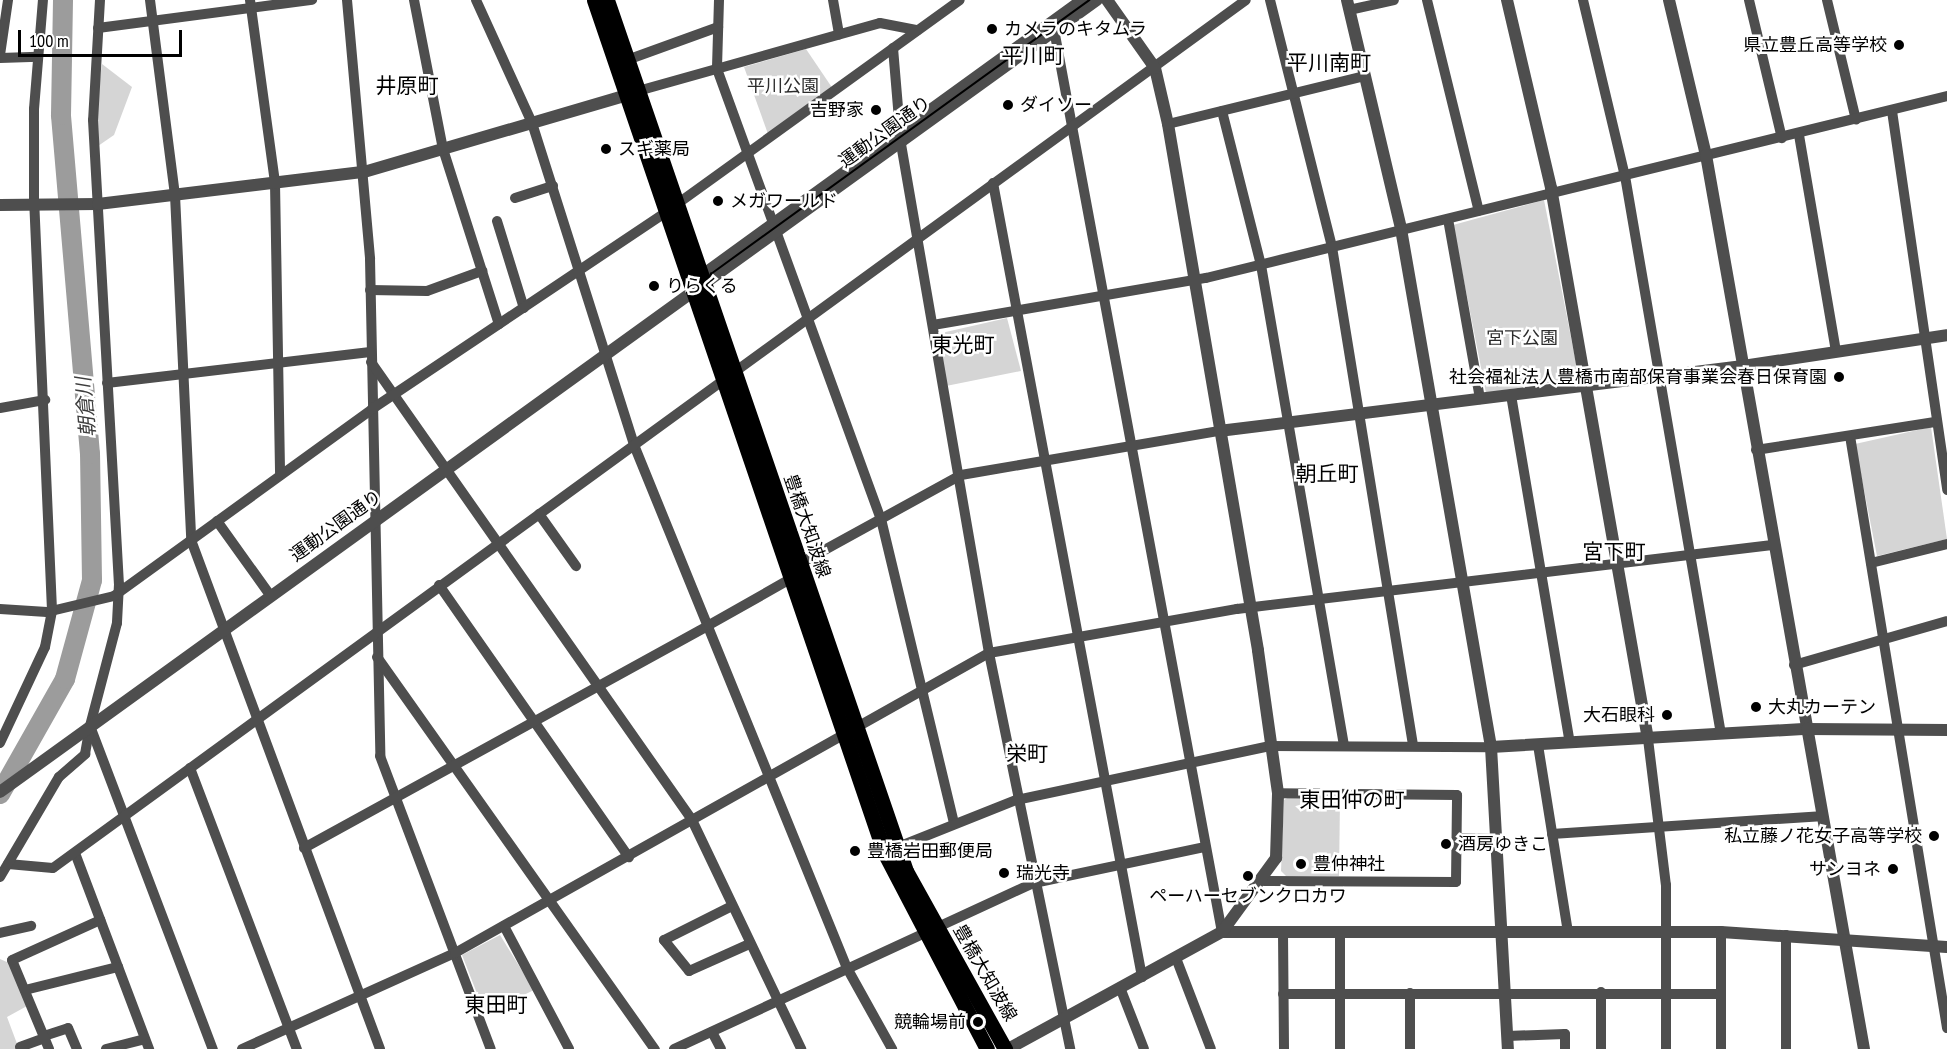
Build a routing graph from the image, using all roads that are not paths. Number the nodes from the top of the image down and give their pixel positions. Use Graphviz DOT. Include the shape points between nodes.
graph roads {
  1 [pos="8,0"];
  2 [pos="43,0"];
  3 [pos="100,0"];
  4 [pos="150,0"];
  5 [pos="312,0"];
  6 [pos="347,0"];
  7 [pos="414,0"];
  8 [pos="476,0"];
  9 [pos="594,0"];
  10 [pos="607,0"];
  11 [pos="719,0"];
  12 [pos="833,0"];
  13 [pos="960,0"];
  14 [pos="1082,0"];
  15 [pos="1097,0"];
  16 [pos="1107,0"];
  17 [pos="1246,0"];
  18 [pos="1270,0"];
  19 [pos="1394,0"];
  20 [pos="1427,0"];
  21 [pos="1507,0"];
  22 [pos="1583,0"];
  23 [pos="1669,0"];
  24 [pos="1749,0"];
  25 [pos="1827,0"];
  26 [pos="250,4"];
  27 [pos="1348,5"];
  28 [pos="153,22"];
  29 [pos="1054,26"];
  30 [pos="718,27"];
  31 [pos="98,28"];
  32 [pos="917,30"];
  33 [pos="839,34"];
  34 [pos="893,48"];
  35 [pos="0,56"];
  36 [pos="38,57"];
  37 [pos="627,60"];
  38 [pos="1155,68"];
  39 [pos="717,69"];
  40 [pos="1365,76"];
  41 [pos="633,93"];
  42 [pos="1292,93"];
  43 [pos="1947,96"];
  44 [pos="1222,111"];
  45 [pos="1892,111"];
  46 [pos="1856,120"];
  47 [pos="532,123"];
  48 [pos="1168,124"];
  49 [pos="1071,126"];
  50 [pos="899,131"];
  51 [pos="1799,135"];
  52 [pos="1782,138"];
  53 [pos="901,144"];
  54 [pos="443,150"];
  55 [pos="747,155"];
  56 [pos="1706,155"];
  57 [pos="364,172"];
  58 [pos="1625,176"];
  59 [pos="274,183"];
  60 [pos="993,183"];
  61 [pos="553,186"];
  62 [pos="1552,192"];
  63 [pos="175,195"];
  64 [pos="515,198"];
  65 [pos="37,204"];
  66 [pos="95,204"];
  67 [pos="0,206"];
  68 [pos="671,208"];
  69 [pos="1479,211"];
  70 [pos="1448,219"];
  71 [pos="497,221"];
  72 [pos="775,228"];
  73 [pos="1401,229"];
  74 [pos="916,239"];
  75 [pos="1332,247"];
  76 [pos="1261,265"];
  77 [pos="482,271"];
  78 [pos="580,271"];
  79 [pos="1194,280"];
  80 [pos="699,282"];
  81 [pos="370,290"];
  82 [pos="1103,296"];
  83 [pos="524,308"];
  84 [pos="1017,310"];
  85 [pos="808,318"];
  86 [pos="499,324"];
  87 [pos="933,325"];
  88 [pos="1947,335"];
  89 [pos="1924,338"];
  90 [pos="605,352"];
  91 [pos="1836,352"];
  92 [pos="370,356"];
  93 [pos="276,363"];
  94 [pos="1743,366"];
  95 [pos="182,375"];
  96 [pos="729,375"];
  97 [pos="1659,376"];
  98 [pos="108,383"];
  99 [pos="1587,385"];
  100 [pos="393,394"];
  101 [pos="1510,395"];
  102 [pos="1480,399"];
  103 [pos="45,400"];
  104 [pos="1431,405"];
  105 [pos="0,408"];
  106 [pos="372,409"];
  107 [pos="1359,413"];
  108 [pos="1935,422"];
  109 [pos="1288,423"];
  110 [pos="1220,431"];
  111 [pos="1850,436"];
  112 [pos="634,446"];
  113 [pos="1132,446"];
  114 [pos="1756,450"];
  115 [pos="1045,460"];
  116 [pos="446,468"];
  117 [pos="280,475"];
  118 [pos="961,475"];
  119 [pos="1947,490"];
  120 [pos="539,514"];
  121 [pos="881,519"];
  122 [pos="217,521"];
  123 [pos="373,522"];
  124 [pos="191,540"];
  125 [pos="498,543"];
  126 [pos="1947,544"];
  127 [pos="1772,545"];
  128 [pos="1690,555"];
  129 [pos="1871,563"];
  130 [pos="1617,564"];
  131 [pos="576,566"];
  132 [pos="795,571"];
  133 [pos="1539,573"];
  134 [pos="1461,583"];
  135 [pos="439,585"];
  136 [pos="1385,592"];
  137 [pos="116,595"];
  138 [pos="270,595"];
  139 [pos="1315,600"];
  140 [pos="1249,608"];
  141 [pos="0,609"];
  142 [pos="56,610"];
  143 [pos="1947,621"];
  144 [pos="1166,622"];
  145 [pos="709,625"];
  146 [pos="224,629"];
  147 [pos="377,632"];
  148 [pos="1079,638"];
  149 [pos="1883,639"];
  150 [pos="989,653"];
  151 [pos="377,657"];
  152 [pos="1794,665"];
  153 [pos="598,686"];
  154 [pos="923,691"];
  155 [pos="257,720"];
  156 [pos="535,722"];
  157 [pos="90,726"];
  158 [pos="1808,729"];
  159 [pos="1898,730"];
  160 [pos="1947,730"];
  161 [pos="849,732"];
  162 [pos="1721,734"];
  163 [pos="1648,739"];
  164 [pos="0,743"];
  165 [pos="1570,743"];
  166 [pos="1413,745"];
  167 [pos="1538,745"];
  168 [pos="1271,746"];
  169 [pos="1344,747"];
  170 [pos="1491,747"];
  171 [pos="1191,763"];
  172 [pos="190,768"];
  173 [pos="454,768"];
  174 [pos="770,776"];
  175 [pos="1103,782"];
  176 [pos="0,792"];
  177 [pos="1278,794"];
  178 [pos="1016,800"];
  179 [pos="396,801"];
  180 [pos="1820,816"];
  181 [pos="124,817"];
  182 [pos="692,820"];
  183 [pos="954,824"];
  184 [pos="1660,826"];
  185 [pos="1552,834"];
  186 [pos="1456,838"];
  187 [pos="1497,839"];
  188 [pos="1205,847"];
  189 [pos="304,848"];
  190 [pos="890,850"];
  191 [pos="75,853"];
  192 [pos="629,857"];
  193 [pos="8,864"];
  194 [pos="1121,864"];
  195 [pos="0,877"];
  196 [pos="1264,881"];
  197 [pos="1034,883"];
  198 [pos="550,900"];
  199 [pos="730,907"];
  200 [pos="100,920"];
  201 [pos="31,926"];
  202 [pos="504,926"];
  203 [pos="929,928"];
  204 [pos="1340,931"];
  205 [pos="1222,932"];
  206 [pos="1504,932"];
  207 [pos="1666,932"];
  208 [pos="1721,932"];
  209 [pos="0,933"];
  210 [pos="1283,933"];
  211 [pos="1568,933"];
  212 [pos="1786,935"];
  213 [pos="1840,940"];
  214 [pos="747,945"];
  215 [pos="1930,945"];
  216 [pos="1947,947"];
  217 [pos="455,953"];
  218 [pos="1176,958"];
  219 [pos="118,967"];
  220 [pos="847,968"];
  221 [pos="1142,977"];
  222 [pos="25,990"];
  223 [pos="1121,990"];
  224 [pos="1506,992"];
  225 [pos="1601,992"];
  226 [pos="1340,993"];
  227 [pos="1410,993"];
  228 [pos="1283,994"];
  229 [pos="1665,994"];
  230 [pos="1720,994"];
  231 [pos="360,996"];
  232 [pos="776,1002"];
  233 [pos="1064,1020"];
  234 [pos="289,1028"];
  235 [pos="1947,1028"];
  236 [pos="712,1032"];
  237 [pos="1508,1036"];
  238 [pos="44,1037"];
  239 [pos="147,1044"];
  240 [pos="20,1047"];
  241 [pos="49,1049"];
  242 [pos="77,1049"];
  243 [pos="106,1049"];
  244 [pos="213,1049"];
  245 [pos="242,1049"];
  246 [pos="297,1049"];
  247 [pos="380,1049"];
  248 [pos="491,1049"];
  249 [pos="569,1049"];
  250 [pos="655,1049"];
  251 [pos="674,1049"];
  252 [pos="721,1049"];
  253 [pos="801,1049"];
  254 [pos="892,1049"];
  255 [pos="987,1049"];
  256 [pos="1007,1049"];
  257 [pos="1070,1049"];
  258 [pos="1144,1049"];
  259 [pos="1211,1049"];
  260 [pos="1284,1049"];
  261 [pos="1340,1049"];
  262 [pos="1410,1049"];
  263 [pos="1508,1049"];
  264 [pos="1565,1049"];
  265 [pos="1601,1049"];
  266 [pos="1666,1049"];
  267 [pos="1720,1049"];
  268 [pos="1786,1049"];
  269 [pos="1864,1049"];
  1 -- 35 [label="street"];
  2 -- 36 [label="street"];
  3 -- 31 [label="street"];
  4 -- 28 [label="street"];
  5 -- 26 [label="street"];
  6 -- 57 [label="street"];
  7 -- 54 [label="street"];
  8 -- 47 [label="street"];
  9 -- 41 [label="main road, 豊橋大知波線"];
  10 -- 37 [label="main road, 豊橋大知波線"];
  11 -- 30 [label="street"];
  12 -- 33 [label="street"];
  13 -- 32 [label="street"];
  14 -- 29 [label="street, 運動公園通り"];
  15 -- 29 [label="street, 運動公園通り"];
  16 -- 38 [label="street"];
  17 -- 38 [label="street"];
  18 -- 42 [label="street"];
  19 -- 27 [label="street"];
  20 -- 69 [label="street"];
  21 -- 62 [label="street"];
  22 -- 58 [label="street"];
  23 -- 56 [label="street"];
  24 -- 52 [label="street"];
  25 -- 46 [label="street"];
  26 -- 28 [label="street"];
  26 -- 59 [label="street"];
  27 -- 40 [label="street"];
  28 -- 31 [label="street"];
  28 -- 63 [label="street"];
  29 -- 49 [label="street"];
  29 -- 50 [label="street, 運動公園通り"];
  29 -- 53 [label="street, 運動公園通り"];
  30 -- 37 [label="street"];
  30 -- 39 [label="street"];
  31 -- 66 [label="street" via="93,120"];
  32 -- 33 [label="street" via="880,23"];
  32 -- 34 [label="street"];
  33 -- 39 [label="street"];
  34 -- 50 [label="street"];
  34 -- 55 [label="street"];
  35 -- 36 [label="street"];
  36 -- 65 [label="street"];
  37 -- 41 [label="main road, 豊橋大知波線"];
  38 -- 48 [label="street"];
  38 -- 49 [label="street"];
  39 -- 41 [label="street"];
  39 -- 55 [label="street"];
  40 -- 42 [label="street"];
  40 -- 73 [label="street"];
  41 -- 47 [label="street"];
  41 -- 68 [label="main road, 豊橋大知波線"];
  42 -- 44 [label="street"];
  42 -- 75 [label="street"];
  43 -- 45 [label="street"];
  44 -- 48 [label="street"];
  44 -- 76 [label="street"];
  45 -- 46 [label="street"];
  45 -- 89 [label="street"];
  46 -- 51 [label="street"];
  47 -- 54 [label="street"];
  47 -- 61 [label="street"];
  48 -- 79 [label="street"];
  49 -- 60 [label="street"];
  49 -- 82 [label="street"];
  50 -- 53 [label="street"];
  50 -- 72 [label="street, 運動公園通り"];
  51 -- 52 [label="street"];
  51 -- 91 [label="street"];
  52 -- 56 [label="street"];
  53 -- 72 [label="street, 運動公園通り"];
  53 -- 74 [label="street"];
  54 -- 57 [label="street"];
  54 -- 77 [label="street"];
  55 -- 68 [label="street"];
  55 -- 72 [label="street"];
  56 -- 58 [label="street"];
  56 -- 94 [label="street"];
  57 -- 59 [label="street"];
  57 -- 81 [label="street"];
  58 -- 62 [label="street"];
  58 -- 97 [label="street"];
  59 -- 63 [label="street"];
  59 -- 93 [label="street"];
  60 -- 74 [label="street"];
  60 -- 84 [label="street"];
  61 -- 64 [label="street"];
  61 -- 78 [label="street"];
  62 -- 69 [label="street"];
  62 -- 99 [label="street"];
  63 -- 66 [label="street"];
  63 -- 95 [label="street"];
  65 -- 66 [label="street"];
  65 -- 67 [label="street"];
  65 -- 103 [label="street"];
  66 -- 98 [label="street"];
  68 -- 78 [label="street"];
  68 -- 80 [label="main road, 豊橋大知波線"];
  69 -- 70 [label="street"];
  70 -- 73 [label="street"];
  70 -- 102 [label="street"];
  71 -- 83 [label="street"];
  72 -- 80 [label="street, 運動公園通り"];
  72 -- 85 [label="street"];
  73 -- 75 [label="street"];
  73 -- 104 [label="street"];
  74 -- 85 [label="street"];
  74 -- 87 [label="street"];
  75 -- 76 [label="street"];
  75 -- 107 [label="street"];
  76 -- 79 [label="street"];
  76 -- 109 [label="street"];
  77 -- 81 [label="street" via="427,291"];
  77 -- 86 [label="street"];
  78 -- 83 [label="street"];
  78 -- 90 [label="street"];
  79 -- 82 [label="street"];
  79 -- 110 [label="street"];
  80 -- 90 [label="street, 運動公園通り"];
  80 -- 96 [label="main road, 豊橋大知波線"];
  81 -- 92 [label="street"];
  82 -- 84 [label="street"];
  82 -- 113 [label="street"];
  83 -- 86 [label="street"];
  84 -- 87 [label="street"];
  84 -- 115 [label="street"];
  85 -- 96 [label="street"];
  85 -- 121 [label="street"];
  86 -- 100 [label="street"];
  87 -- 118 [label="street"];
  88 -- 89 [label="street"];
  89 -- 91 [label="street"];
  89 -- 108 [label="street"];
  90 -- 112 [label="street"];
  90 -- 116 [label="street, 運動公園通り"];
  91 -- 94 [label="street"];
  92 -- 93 [label="street"];
  92 -- 100 [label="street"];
  92 -- 106 [label="street"];
  93 -- 95 [label="street"];
  93 -- 117 [label="street"];
  94 -- 97 [label="street"];
  94 -- 114 [label="street"];
  95 -- 98 [label="street"];
  95 -- 124 [label="street"];
  96 -- 112 [label="street"];
  96 -- 132 [label="main road, 豊橋大知波線"];
  97 -- 99 [label="street"];
  97 -- 128 [label="street"];
  98 -- 137 [label="street"];
  99 -- 101 [label="street"];
  99 -- 130 [label="street"];
  100 -- 106 [label="street"];
  100 -- 116 [label="street"];
  101 -- 102 [label="street"];
  101 -- 133 [label="street"];
  102 -- 104 [label="street"];
  103 -- 105 [label="street"];
  103 -- 142 [label="street"];
  104 -- 107 [label="street"];
  104 -- 134 [label="street"];
  106 -- 117 [label="street"];
  106 -- 123 [label="street"];
  107 -- 109 [label="street"];
  107 -- 136 [label="street"];
  108 -- 111 [label="street"];
  108 -- 119 [label="street"];
  109 -- 110 [label="street"];
  109 -- 139 [label="street"];
  110 -- 113 [label="street"];
  110 -- 140 [label="street"];
  111 -- 114 [label="street"];
  111 -- 129 [label="street"];
  112 -- 120 [label="street"];
  112 -- 145 [label="street"];
  113 -- 115 [label="street"];
  113 -- 144 [label="street"];
  114 -- 127 [label="street"];
  115 -- 118 [label="street"];
  115 -- 148 [label="street"];
  116 -- 123 [label="street, 運動公園通り"];
  116 -- 125 [label="street"];
  117 -- 122 [label="street"];
  118 -- 121 [label="street"];
  118 -- 150 [label="street"];
  120 -- 125 [label="street"];
  120 -- 131 [label="street"];
  121 -- 132 [label="street"];
  121 -- 154 [label="street"];
  122 -- 124 [label="street"];
  122 -- 138 [label="street"];
  123 -- 138 [label="street, 運動公園通り"];
  123 -- 147 [label="street"];
  124 -- 137 [label="street"];
  124 -- 146 [label="street"];
  125 -- 135 [label="street"];
  125 -- 153 [label="street"];
  126 -- 129 [label="street"];
  127 -- 128 [label="street"];
  127 -- 152 [label="street"];
  128 -- 130 [label="street"];
  128 -- 162 [label="street"];
  129 -- 149 [label="street"];
  130 -- 133 [label="street"];
  130 -- 163 [label="street"];
  132 -- 145 [label="street"];
  132 -- 161 [label="main road, 豊橋大知波線"];
  133 -- 134 [label="street"];
  133 -- 165 [label="street"];
  134 -- 136 [label="street"];
  134 -- 170 [label="street"];
  135 -- 147 [label="street"];
  135 -- 156 [label="street"];
  136 -- 139 [label="street"];
  136 -- 166 [label="street"];
  137 -- 142 [label="street"];
  137 -- 157 [label="street" via="108,665"];
  138 -- 146 [label="street, 運動公園通り"];
  139 -- 140 [label="street"];
  139 -- 169 [label="street"];
  140 -- 144 [label="street"];
  140 -- 168 [label="street"];
  141 -- 142 [label="street"];
  142 -- 164 [label="street" via="45,647"];
  143 -- 149 [label="street"];
  144 -- 148 [label="street"];
  144 -- 171 [label="street"];
  145 -- 153 [label="street"];
  145 -- 174 [label="street"];
  146 -- 155 [label="street"];
  146 -- 157 [label="street, 運動公園通り"];
  147 -- 151 [label="street"];
  147 -- 155 [label="street"];
  148 -- 150 [label="street"];
  148 -- 175 [label="street"];
  149 -- 152 [label="street"];
  149 -- 159 [label="street"];
  150 -- 154 [label="street"];
  150 -- 178 [label="street"];
  151 -- 173 [label="street"];
  151 -- 179 [label="street" via="380,756"];
  152 -- 158 [label="street"];
  153 -- 156 [label="street"];
  153 -- 182 [label="street"];
  154 -- 161 [label="street"];
  154 -- 183 [label="street"];
  155 -- 172 [label="street"];
  155 -- 189 [label="street"];
  156 -- 173 [label="street"];
  156 -- 192 [label="street"];
  157 -- 176 [label="street, 運動公園通り"];
  157 -- 181 [label="street"];
  157 -- 193 [label="street" via="85,754 59,777"];
  158 -- 159 [label="street"];
  158 -- 162 [label="street"];
  158 -- 180 [label="street"];
  159 -- 160 [label="street"];
  159 -- 215 [label="street"];
  161 -- 174 [label="street"];
  161 -- 190 [label="main road, 豊橋大知波線"];
  162 -- 163 [label="street"];
  163 -- 165 [label="street"];
  163 -- 184 [label="street"];
  165 -- 167 [label="street"];
  166 -- 169 [label="street"];
  166 -- 170 [label="street"];
  167 -- 170 [label="street"];
  167 -- 185 [label="street"];
  168 -- 169 [label="street"];
  168 -- 171 [label="street"];
  168 -- 177 [label="street"];
  170 -- 187 [label="street"];
  171 -- 175 [label="street"];
  171 -- 188 [label="street"];
  172 -- 181 [label="street"];
  172 -- 234 [label="street"];
  173 -- 179 [label="street"];
  173 -- 198 [label="street"];
  174 -- 182 [label="street"];
  174 -- 220 [label="street"];
  175 -- 178 [label="street"];
  175 -- 194 [label="street"];
  177 -- 186 [label="street" via="1457,795"];
  177 -- 196 [label="street" via="1276,858"];
  178 -- 183 [label="street"];
  178 -- 197 [label="street"];
  179 -- 189 [label="street"];
  179 -- 217 [label="street"];
  180 -- 184 [label="street"];
  180 -- 213 [label="street"];
  181 -- 191 [label="street"];
  181 -- 244 [label="street"];
  182 -- 192 [label="street"];
  182 -- 199 [label="street"];
  183 -- 190 [label="street"];
  184 -- 185 [label="street"];
  184 -- 207 [label="street"];
  185 -- 211 [label="street"];
  186 -- 187 [label="street"];
  186 -- 196 [label="street" via="1456,882"];
  187 -- 206 [label="street"];
  188 -- 194 [label="street"];
  188 -- 205 [label="street"];
  189 -- 231 [label="street"];
  190 -- 203 [label="main road, 豊橋大知波線"];
  191 -- 193 [label="street" via="53,868"];
  191 -- 200 [label="street"];
  192 -- 198 [label="street"];
  193 -- 195 [label="street"];
  194 -- 197 [label="street"];
  194 -- 221 [label="street"];
  196 -- 205 [label="street"];
  197 -- 203 [label="street"];
  197 -- 233 [label="street"];
  198 -- 202 [label="street"];
  198 -- 250 [label="street"];
  199 -- 214 [label="street"];
  199 -- 214 [label="street" via="664,940 689,971"];
  200 -- 219 [label="street"];
  200 -- 222 [label="street" via="14,956"];
  201 -- 209 [label="street"];
  202 -- 217 [label="street"];
  202 -- 249 [label="street"];
  203 -- 220 [label="street"];
  203 -- 255 [label="main road, 豊橋大知波線"];
  203 -- 256 [label="main road, 豊橋大知波線"];
  204 -- 206 [label="street"];
  204 -- 210 [label="street"];
  204 -- 226 [label="street"];
  205 -- 210 [label="street"];
  205 -- 218 [label="street"];
  206 -- 211 [label="street"];
  206 -- 224 [label="street"];
  207 -- 208 [label="street"];
  207 -- 211 [label="street"];
  207 -- 229 [label="street"];
  208 -- 212 [label="street"];
  208 -- 230 [label="street"];
  210 -- 228 [label="street"];
  212 -- 213 [label="street"];
  212 -- 268 [label="street"];
  213 -- 215 [label="street"];
  213 -- 269 [label="street"];
  214 -- 232 [label="street"];
  215 -- 216 [label="street"];
  215 -- 235 [label="street"];
  217 -- 231 [label="street"];
  217 -- 248 [label="street"];
  218 -- 221 [label="street"];
  218 -- 259 [label="street"];
  219 -- 222 [label="street"];
  219 -- 239 [label="street"];
  220 -- 232 [label="street"];
  220 -- 254 [label="street"];
  221 -- 223 [label="street"];
  222 -- 238 [label="street"];
  223 -- 233 [label="street"];
  223 -- 258 [label="street"];
  224 -- 225 [label="street"];
  224 -- 227 [label="street"];
  224 -- 237 [label="street"];
  225 -- 229 [label="street"];
  225 -- 265 [label="street"];
  226 -- 227 [label="street"];
  226 -- 228 [label="street"];
  226 -- 261 [label="street"];
  227 -- 262 [label="street"];
  228 -- 260 [label="street"];
  229 -- 230 [label="street"];
  229 -- 266 [label="street"];
  230 -- 267 [label="street"];
  231 -- 234 [label="street"];
  231 -- 247 [label="street"];
  232 -- 236 [label="street"];
  232 -- 253 [label="street"];
  233 -- 256 [label="street"];
  233 -- 257 [label="street"];
  234 -- 245 [label="street"];
  234 -- 246 [label="street"];
  236 -- 251 [label="street"];
  236 -- 252 [label="street"];
  237 -- 263 [label="street"];
  237 -- 264 [label="street" via="1565,1034"];
  238 -- 240 [label="street"];
  238 -- 241 [label="street"];
  238 -- 242 [label="street" via="68,1028"];
  239 -- 243 [label="street"];
}
